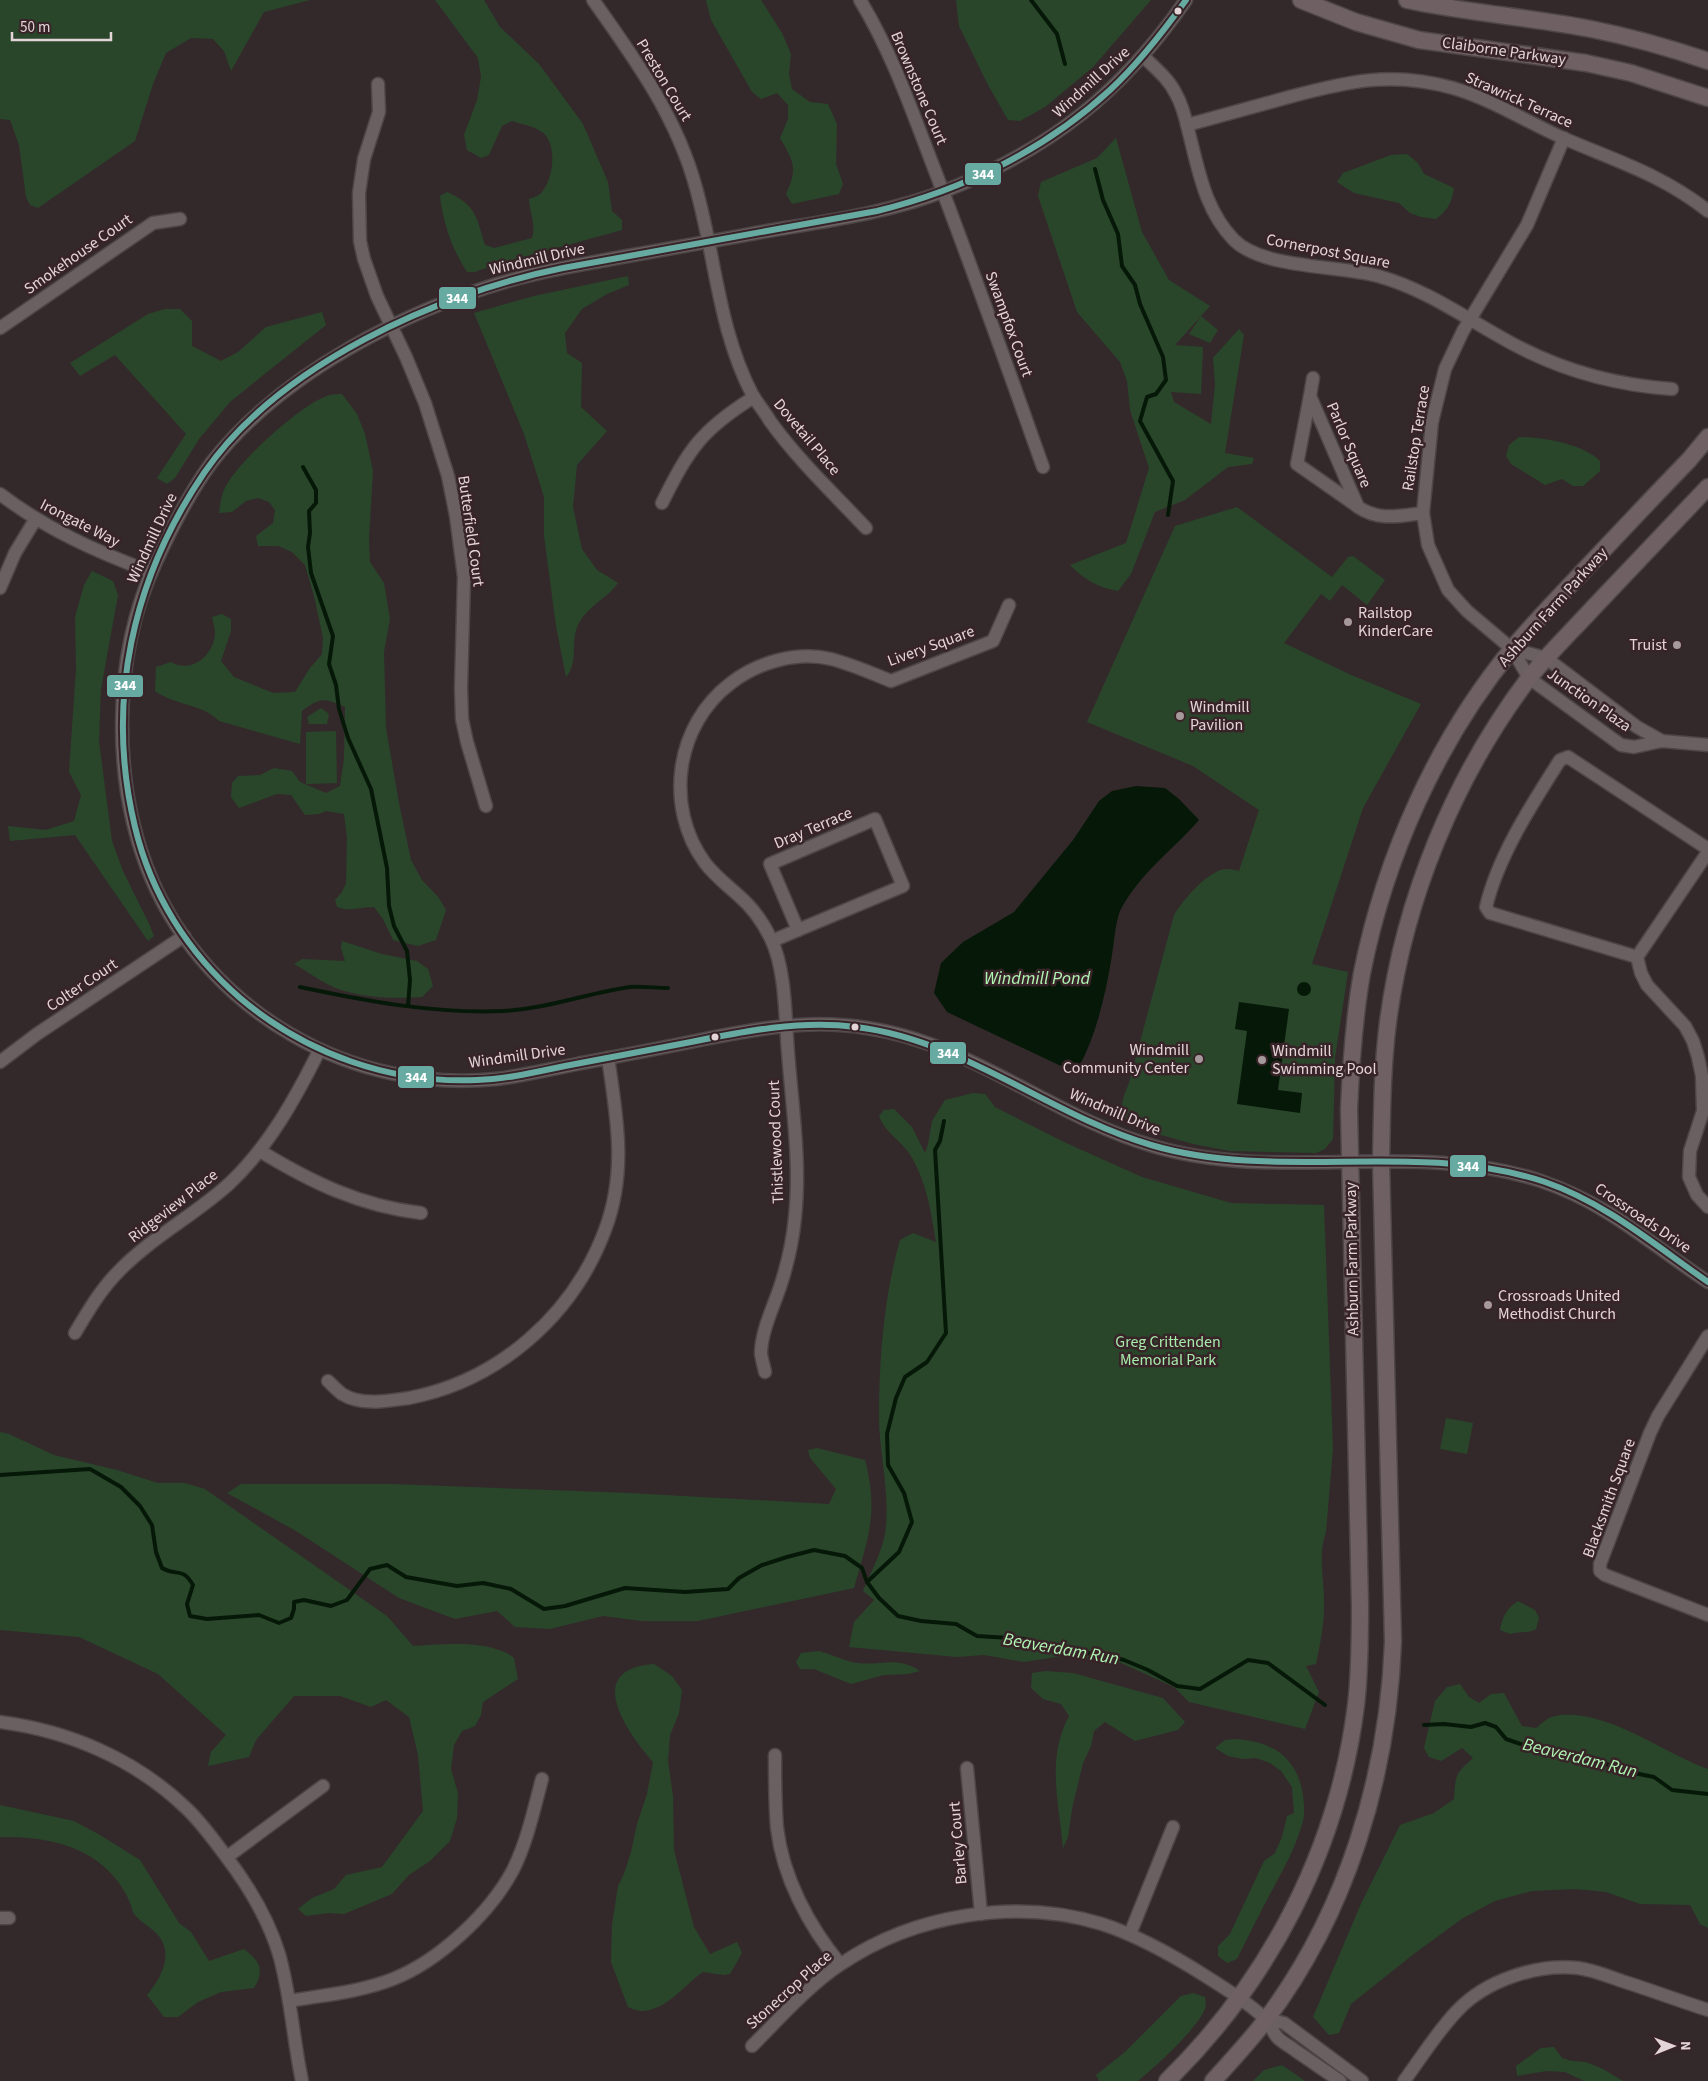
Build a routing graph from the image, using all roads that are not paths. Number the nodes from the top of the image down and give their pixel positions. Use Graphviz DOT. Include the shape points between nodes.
graph roads {
  1 [pos="593,0"];
  2 [pos="860,0"];
  3 [pos="1186,0"];
  4 [pos="1301,0"];
  5 [pos="1406,0"];
  6 [pos="1144,57"];
  7 [pos="1708,61"];
  8 [pos="378,84"];
  9 [pos="1708,98"];
  10 [pos="1187,125"];
  11 [pos="1564,138"];
  12 [pos="943,192"];
  13 [pos="1708,211"];
  14 [pos="180,218"];
  15 [pos="708,242"];
  16 [pos="1471,318"];
  17 [pos="392,326"];
  18 [pos="0,328"];
  19 [pos="1313,378"];
  20 [pos="1672,389"];
  21 [pos="1310,396"];
  22 [pos="754,397"];
  23 [pos="1708,437"];
  24 [pos="1044,467"];
  25 [pos="1708,487"];
  26 [pos="0,494"];
  27 [pos="662,503"];
  28 [pos="1358,507"];
  29 [pos="1423,513"];
  30 [pos="35,520"];
  31 [pos="866,528"];
  32 [pos="151,572"];
  33 [pos="0,588"];
  34 [pos="1009,605"];
  35 [pos="1512,649"];
  36 [pos="1546,658"];
  37 [pos="1529,678"];
  38 [pos="1662,741"];
  39 [pos="1708,744"];
  40 [pos="486,806"];
  41 [pos="1708,850"];
  42 [pos="798,930"];
  43 [pos="184,936"];
  44 [pos="772,941"];
  45 [pos="1637,957"];
  46 [pos="786,1025"];
  47 [pos="319,1051"];
  48 [pos="608,1058"];
  49 [pos="0,1062"];
  50 [pos="260,1151"];
  51 [pos="1350,1162"];
  52 [pos="1381,1162"];
  53 [pos="1708,1207"];
  54 [pos="420,1213"];
  55 [pos="1708,1282"];
  56 [pos="75,1333"];
  57 [pos="1708,1336"];
  58 [pos="764,1372"];
  59 [pos="328,1381"];
  60 [pos="1708,1616"];
  61 [pos="0,1722"];
  62 [pos="774,1755"];
  63 [pos="967,1768"];
  64 [pos="542,1779"];
  65 [pos="323,1786"];
  66 [pos="1173,1827"];
  67 [pos="227,1857"];
  68 [pos="981,1914"];
  69 [pos="1130,1934"];
  70 [pos="840,1964"];
  71 [pos="1239,2000"];
  72 [pos="289,2001"];
  73 [pos="1708,2010"];
  74 [pos="1266,2019"];
  75 [pos="752,2046"];
  76 [pos="302,2081"];
  77 [pos="1167,2081"];
  78 [pos="1213,2081"];
  79 [pos="1340,2081"];
  80 [pos="1362,2081"];
  81 [pos="1404,2081"];
  1 -- 15 [label="street, Preston Court" via="670,118 686,155"];
  2 -- 12 [label="street, Brownstone Court" via="896,70"];
  3 -- 6 [label="street, Windmill Drive"];
  4 -- 9 [label="main road, Claiborne Parkway" via="1356,22 1419,40 1586,63 1631,73"];
  5 -- 7 [label="main road, Claiborne Parkway" via="1590,29"];
  6 -- 10 [label="street, Cornerpost Square" via="1168,81"];
  6 -- 12 [label="street, Windmill Drive" via="1112,90 1056,134 992,170"];
  8 -- 17 [label="street, Butterfield Court" via="379,112 364,159 358,221 366,268"];
  10 -- 11 [label="street, Strawrick Terrace" via="1358,80 1396,78 1425,81 1471,94"];
  10 -- 16 [label="street, Cornerpost Square" via="1203,190 1213,213 1245,250 1271,259 1385,278 1424,293"];
  11 -- 13 [label="street, Strawrick Terrace" via="1644,171"];
  11 -- 16 [label="street, Railstop Terrace" via="1527,225"];
  12 -- 15 [label="street, Windmill Drive" via="867,212"];
  12 -- 24 [label="street, Swampfox Court"];
  14 -- 18 [label="street, Smokehouse Court" via="152,223"];
  15 -- 17 [label="street, Windmill Drive" via="542,272 482,289"];
  15 -- 22 [label="street, Dovetail Place" via="725,325"];
  16 -- 20 [label="street, Cornerpost Square" via="1549,362 1585,375 1615,383"];
  16 -- 29 [label="street, Railstop Terrace" via="1451,355 1436,400"];
  17 -- 32 [label="street, Windmill Drive" via="294,383 237,434 191,493"];
  17 -- 40 [label="street, Butterfield Court" via="436,435 456,516 464,577 462,719"];
  19 -- 21 [label="street, Parlor Square"];
  21 -- 28 [label="street, Parlor Square"];
  21 -- 28 [label="street, Parlor Square" via="1297,464"];
  22 -- 27 [label="street" via="714,424 698,440 682,462"];
  22 -- 31 [label="street, Dovetail Place" via="790,447"];
  23 -- 35 [label="main road, Ashburn Farm Parkway"];
  25 -- 36 [label="main road, Ashburn Farm Parkway"];
  26 -- 30 [label="street, Irongate Way"];
  28 -- 29 [label="street, Parlor Square" via="1377,516"];
  29 -- 35 [label="street, Railstop Terrace" via="1428,545 1448,590 1467,611"];
  30 -- 32 [label="street, Irongate Way" via="86,546"];
  30 -- 33 [label="street" via="15,553"];
  32 -- 43 [label="street, Windmill Drive" via="131,637 126,670 125,768 135,829 148,870 164,905"];
  34 -- 44 [label="street, Livery Square" via="993,642 891,681 817,656 787,658 762,665 738,678 700,717 686,748 681,769 682,812 688,833 706,864 751,907"];
  35 -- 36 [label="street, Junction Plaza"];
  35 -- 37 [label="street, Junction Plaza"];
  35 -- 51 [label="main road, Ashburn Farm Parkway" via="1472,705 1432,773 1406,828 1380,903 1362,973 1353,1035"];
  36 -- 37 [label="main road, Ashburn Farm Parkway"];
  36 -- 38 [label="street, Junction Plaza" via="1637,728"];
  37 -- 38 [label="street, Junction Plaza" via="1621,745 1634,747"];
  37 -- 52 [label="main road, Ashburn Farm Parkway" via="1472,769 1441,832 1414,907 1399,960 1388,1029"];
  38 -- 39 [label="street, Junction Plaza"];
  41 -- 45 [label="street"];
  41 -- 45 [label="street" via="1568,757 1560,760 1528,811 1503,861 1486,908 1490,913"];
  42 -- 42 [label="street, Dray Terrace" via="770,864 875,819 903,886"];
  42 -- 44 [label="street, Dray Terrace"];
  43 -- 47 [label="street, Windmill Drive" via="244,1002 280,1029"];
  43 -- 49 [label="street, Colter Court"];
  44 -- 46 [label="street, Livery Square" via="781,974"];
  45 -- 53 [label="street" via="1647,985 1685,1026 1698,1057 1703,1111 1690,1151 1689,1177 1697,1195"];
  46 -- 48 [label="street, Windmill Drive"];
  46 -- 51 [label="street, Windmill Drive" via="858,1026 924,1040 974,1062 1051,1103 1154,1147 1210,1159"];
  46 -- 58 [label="street, Thistlewood Court" via="797,1194 790,1249 761,1354"];
  47 -- 48 [label="street, Windmill Drive" via="376,1070 436,1080 465,1081 518,1076"];
  47 -- 50 [label="street, Ridgeview Place" via="298,1094"];
  48 -- 59 [label="street" via="619,1136 616,1191 595,1253 556,1314 512,1354 466,1380 434,1392 366,1402 343,1394"];
  50 -- 54 [label="street" via="326,1188 395,1210"];
  50 -- 56 [label="street, Ridgeview Place" via="230,1183 191,1216 118,1271"];
  51 -- 52 [label="street, Crossroads Drive"];
  51 -- 71 [label="main road, Ashburn Farm Parkway" via="1360,1606 1356,1705 1336,1801 1308,1878 1275,1945"];
  52 -- 55 [label="street, Crossroads Drive" via="1462,1164 1536,1179 1585,1198 1608,1211"];
  52 -- 74 [label="main road, Ashburn Farm Parkway" via="1393,1642 1388,1710 1368,1812 1340,1889 1307,1955"];
  57 -- 60 [label="street, Blacksmith Square" via="1658,1416 1600,1571"];
  61 -- 67 [label="street" via="63,1736 98,1748 127,1764 187,1808"];
  62 -- 70 [label="street" via="776,1811 784,1861 805,1913"];
  63 -- 68 [label="street, Barley Court"];
  64 -- 72 [label="street" via="512,1871 464,1932 437,1953 393,1979 358,1989"];
  65 -- 67 [label="street"];
  66 -- 69 [label="street"];
  67 -- 72 [label="street" via="253,1894 267,1923"];
  68 -- 69 [label="street, Stonecrop Place" via="1049,1913 1102,1924"];
  68 -- 70 [label="street, Stonecrop Place" via="952,1918 908,1931 873,1945"];
  69 -- 71 [label="street, Stonecrop Place" via="1177,1959"];
  70 -- 75 [label="street, Stonecrop Place"];
  71 -- 74 [label="street, Stonecrop Place"];
  71 -- 77 [label="main road, Ashburn Farm Parkway"];
  72 -- 76 [label="street"];
  73 -- 81 [label="street" via="1580,1968 1554,1968 1520,1974 1478,1994 1458,2010"];
  74 -- 78 [label="main road, Ashburn Farm Parkway"];
  74 -- 79 [label="street" via="1277,2037"];
  74 -- 80 [label="street" via="1284,2022"];
}
